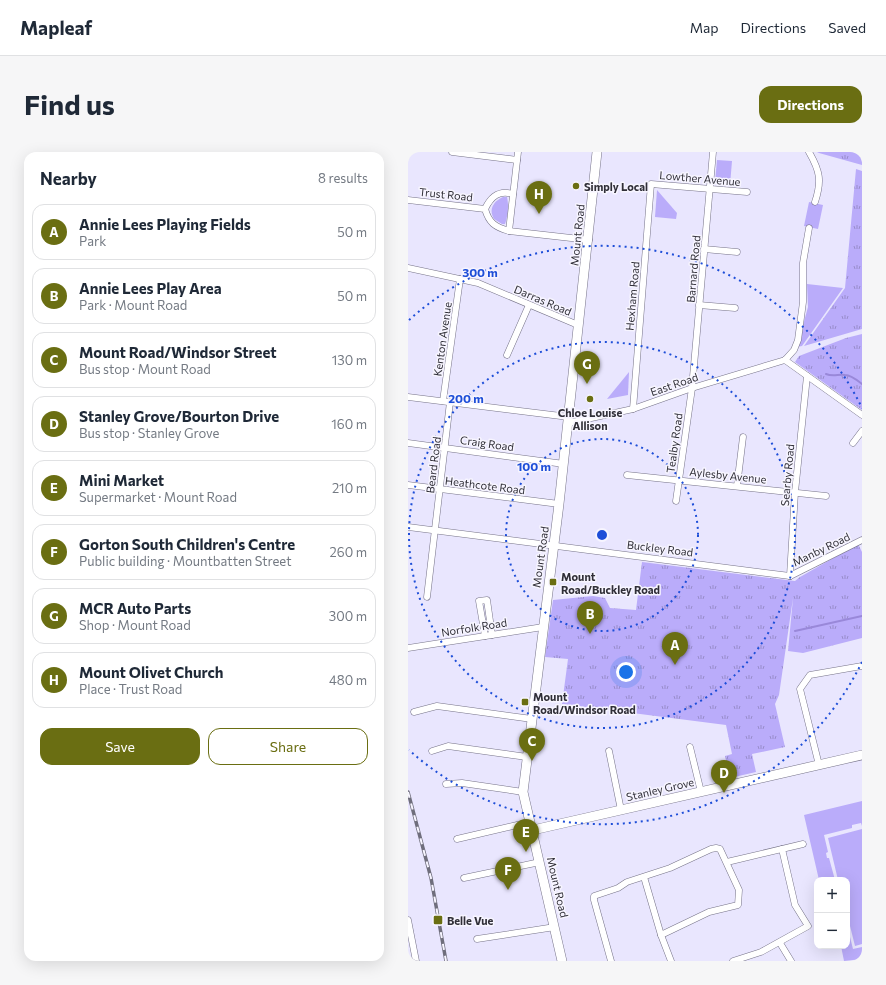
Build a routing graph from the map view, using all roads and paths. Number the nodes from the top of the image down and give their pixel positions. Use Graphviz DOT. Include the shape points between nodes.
graph roads {
  1 [pos="452,152"];
  2 [pos="518,152"];
  3 [pos="597,152"];
  4 [pos="713,152"];
  5 [pos="809,152"];
  6 [pos="517,160"];
  7 [pos="651,184"];
  8 [pos="710,190"];
  9 [pos="747,192"];
  10 [pos="513,194"];
  11 [pos="408,200"];
  12 [pos="815,202"];
  13 [pos="485,208"];
  14 [pos="810,228"];
  15 [pos="509,231"];
  16 [pos="588,240"];
  17 [pos="704,249"];
  18 [pos="737,252"];
  19 [pos="408,268"];
  20 [pos="460,279"];
  21 [pos="529,305"];
  22 [pos="699,305"];
  23 [pos="735,308"];
  24 [pos="578,325"];
  25 [pos="507,355"];
  26 [pos="785,360"];
  27 [pos="807,376"];
  28 [pos="692,388"];
  29 [pos="408,397"];
  30 [pos="443,402"];
  31 [pos="450,402"];
  32 [pos="633,409"];
  33 [pos="862,415"];
  34 [pos="569,420"];
  35 [pos="862,431"];
  36 [pos="743,437"];
  37 [pos="408,443"];
  38 [pos="854,443"];
  39 [pos="445,448"];
  40 [pos="564,464"];
  41 [pos="627,475"];
  42 [pos="679,480"];
  43 [pos="408,485"];
  44 [pos="737,486"];
  45 [pos="440,489"];
  46 [pos="795,492"];
  47 [pos="826,496"];
  48 [pos="676,501"];
  49 [pos="559,504"];
  50 [pos="408,527"];
  51 [pos="435,531"];
  52 [pos="862,540"];
  53 [pos="554,545"];
  54 [pos="790,576"];
  55 [pos="427,596"];
  56 [pos="543,627"];
  57 [pos="489,635"];
  58 [pos="408,648"];
  59 [pos="862,666"];
  60 [pos="414,712"];
  61 [pos="532,719"];
  62 [pos="690,747"];
  63 [pos="432,751"];
  64 [pos="609,751"];
  65 [pos="862,755"];
  66 [pos="527,757"];
  67 [pos="819,765"];
  68 [pos="446,784"];
  69 [pos="523,792"];
  70 [pos="701,792"];
  71 [pos="621,810"];
  72 [pos="532,826"];
  73 [pos="457,839"];
  74 [pos="803,844"];
  75 [pos="782,849"];
  76 [pos="540,862"];
  77 [pos="727,862"];
  78 [pos="464,878"];
  79 [pos="644,878"];
  80 [pos="408,920"];
  81 [pos="555,927"];
  82 [pos="661,935"];
  83 [pos="477,938"];
  84 [pos="780,943"];
  85 [pos="416,961"];
  86 [pos="562,961"];
  87 [pos="610,961"];
  88 [pos="671,961"];
  89 [pos="734,961"];
  90 [pos="790,961"];
  1 -- 6 [label="street"];
  2 -- 6 [label="street"];
  3 -- 16 [label="main road, Mount Road"];
  4 -- 8 [label="street, Barnard Road"];
  5 -- 12 [label="street" via="818,169 820,188"];
  6 -- 10 [label="street"];
  7 -- 8 [label="street, Lowther Avenue"];
  7 -- 32 [label="street, Hexham Road"];
  8 -- 9 [label="street, Lowther Avenue"];
  8 -- 17 [label="street, Barnard Road"];
  10 -- 13 [label="street" via="503,192 495,196"];
  10 -- 15 [label="street"];
  11 -- 13 [label="street, Trust Road"];
  13 -- 15 [label="street, Trust Road" via="491,222 498,228"];
  14 -- 26 [label="street" via="803,263 804,302 798,340 794,350"];
  15 -- 16 [label="street, Trust Road"];
  16 -- 24 [label="main road, Mount Road"];
  17 -- 18 [label="street"];
  17 -- 22 [label="street, Barnard Road"];
  19 -- 20 [label="street, Darras Road"];
  20 -- 21 [label="street, Darras Road" via="478,283"];
  20 -- 30 [label="street, Kenton Avenue"];
  21 -- 24 [label="street, Darras Road"];
  21 -- 25 [label="street"];
  22 -- 23 [label="street"];
  22 -- 28 [label="street, Barnard Road"];
  24 -- 34 [label="main road, Mount Road"];
  26 -- 27 [label="street"];
  26 -- 28 [label="street, East Road"];
  27 -- 33 [label="street"];
  27 -- 46 [label="street, Searby Road"];
  28 -- 32 [label="street, East Road"];
  28 -- 42 [label="street, Tealby Road"];
  29 -- 30 [label="street, East Road"];
  30 -- 31 [label="street, East Road"];
  31 -- 34 [label="street, East Road"];
  31 -- 39 [label="street, Beard Road"];
  32 -- 34 [label="street, East Road"];
  34 -- 40 [label="main road, Mount Road"];
  35 -- 38 [label="street"];
  36 -- 44 [label="street"];
  37 -- 39 [label="street, Craig Road"];
  39 -- 40 [label="street, Craig Road"];
  39 -- 45 [label="street, Beard Road"];
  40 -- 49 [label="main road, Mount Road"];
  41 -- 42 [label="street, Aylesby Avenue"];
  42 -- 44 [label="street, Aylesby Avenue"];
  42 -- 48 [label="street, Tealby Road"];
  43 -- 45 [label="street, Heathcote Road"];
  44 -- 46 [label="street, Aylesby Avenue"];
  45 -- 49 [label="street, Heathcote Road"];
  45 -- 51 [label="street, Beard Road"];
  46 -- 47 [label="street, Aylesby Avenue"];
  46 -- 54 [label="street, Searby Road"];
  49 -- 53 [label="main road, Mount Road"];
  50 -- 51 [label="street, Buckley Road"];
  51 -- 53 [label="street, Buckley Road"];
  51 -- 55 [label="street, Beard Road"];
  52 -- 54 [label="street, Manby Road"];
  53 -- 54 [label="street, Buckley Road"];
  53 -- 56 [label="main road, Mount Road"];
  56 -- 57 [label="street, Norfolk Road"];
  56 -- 61 [label="main road, Mount Road"];
  57 -- 57 [label="street" via="479,601 487,600"];
  57 -- 58 [label="street, Norfolk Road"];
  59 -- 67 [label="street" via="810,676 800,689"];
  60 -- 61 [label="street" via="437,706"];
  61 -- 66 [label="main road, Mount Road"];
  62 -- 70 [label="street"];
  63 -- 66 [label="street" via="448,746"];
  64 -- 71 [label="street"];
  65 -- 67 [label="main road, Stanley Grove"];
  66 -- 69 [label="main road, Mount Road"];
  67 -- 70 [label="main road, Stanley Grove"];
  68 -- 69 [label="street" via="462,783"];
  69 -- 72 [label="main road, Mount Road"];
  70 -- 71 [label="main road, Stanley Grove"];
  71 -- 72 [label="main road, Stanley Grove"];
  72 -- 73 [label="street"];
  72 -- 76 [label="main road, Mount Road"];
  74 -- 75 [label="street"];
  75 -- 77 [label="street"];
  75 -- 84 [label="street" via="795,905 808,926"];
  76 -- 78 [label="street"];
  76 -- 81 [label="main road, Mount Road"];
  77 -- 79 [label="street" via="720,849 716,848"];
  77 -- 82 [label="street" via="739,890 738,905 709,912"];
  79 -- 82 [label="street"];
  79 -- 87 [label="street" via="594,896"];
  80 -- 85 [label="street"];
  81 -- 83 [label="street"];
  81 -- 86 [label="main road, Mount Road"];
  82 -- 88 [label="street"];
  84 -- 89 [label="street"];
  84 -- 90 [label="street"];
}
